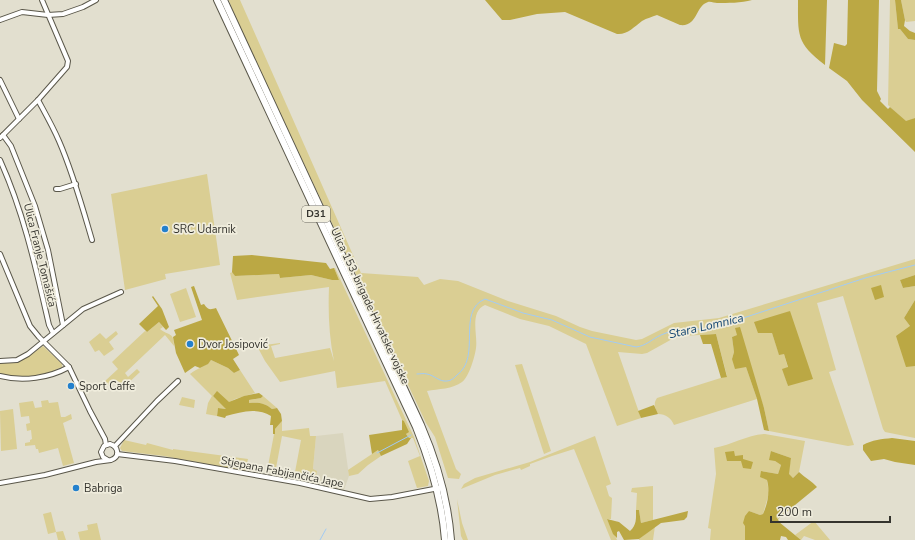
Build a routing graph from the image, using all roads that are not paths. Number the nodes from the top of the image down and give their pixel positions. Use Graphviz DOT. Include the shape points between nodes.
graph roads {
  1 [pos="42,0"];
  2 [pos="96,0"];
  3 [pos="217,0"];
  4 [pos="224,0"];
  5 [pos="48,15"];
  6 [pos="0,20"];
  7 [pos="0,80"];
  8 [pos="38,100"];
  9 [pos="19,119"];
  10 [pos="2,137"];
  11 [pos="0,160"];
  12 [pos="76,184"];
  13 [pos="56,189"];
  14 [pos="92,240"];
  15 [pos="0,254"];
  16 [pos="121,292"];
  17 [pos="63,325"];
  18 [pos="53,333"];
  19 [pos="43,341"];
  20 [pos="0,361"];
  21 [pos="69,367"];
  22 [pos="0,376"];
  23 [pos="178,381"];
  24 [pos="106,445"];
  25 [pos="115,446"];
  26 [pos="101,452"];
  27 [pos="117,454"];
  28 [pos="108,460"];
  29 [pos="89,463"];
  30 [pos="0,483"];
  31 [pos="440,488"];
  32 [pos="445,540"];
  33 [pos="451,540"];
  1 -- 5 [label="street"];
  2 -- 5 [label="street" via="63,14"];
  3 -- 31 [label="main road, Ulica 153. brigade Hrvatske vojske / D31" via="416,427"];
  4 -- 31 [label="main road, Ulica 153. brigade Hrvatske vojske / D31" via="418,418 431,448"];
  5 -- 6 [label="street" via="22,12"];
  5 -- 8 [label="street" via="68,61 67,67"];
  7 -- 9 [label="street"];
  8 -- 9 [label="street"];
  8 -- 12 [label="street" via="58,139"];
  9 -- 10 [label="street"];
  10 -- 17 [label="street" via="12,146 35,206 48,250"];
  11 -- 18 [label="street, Ulica Franje Tomašića" via="29,239 48,326"];
  12 -- 13 [label="street"];
  12 -- 14 [label="street"];
  15 -- 19 [label="street" via="30,326"];
  16 -- 17 [label="street" via="83,308"];
  17 -- 18 [label="street"];
  18 -- 19 [label="street"];
  19 -- 20 [label="street" via="21,358"];
  19 -- 21 [label="street"];
  21 -- 22 [label="street" via="21,380"];
  21 -- 24 [label="street" via="106,439"];
  23 -- 25 [label="street"];
  24 -- 25 [label="street"];
  24 -- 26 [label="street"];
  25 -- 27 [label="street"];
  26 -- 28 [label="street"];
  26 -- 29 [label="street"];
  27 -- 28 [label="street" via="114,459"];
  27 -- 31 [label="street, Stjepana Fabijančića Jape" via="175,461 300,483 370,499"];
  28 -- 29 [label="street"];
  29 -- 30 [label="street" via="45,475"];
  31 -- 32 [label="main road, Ulica 153. brigade Hrvatske vojske / D31"];
  31 -- 33 [label="main road, Ulica 153. brigade Hrvatske vojske / D31" via="450,521"];
}
